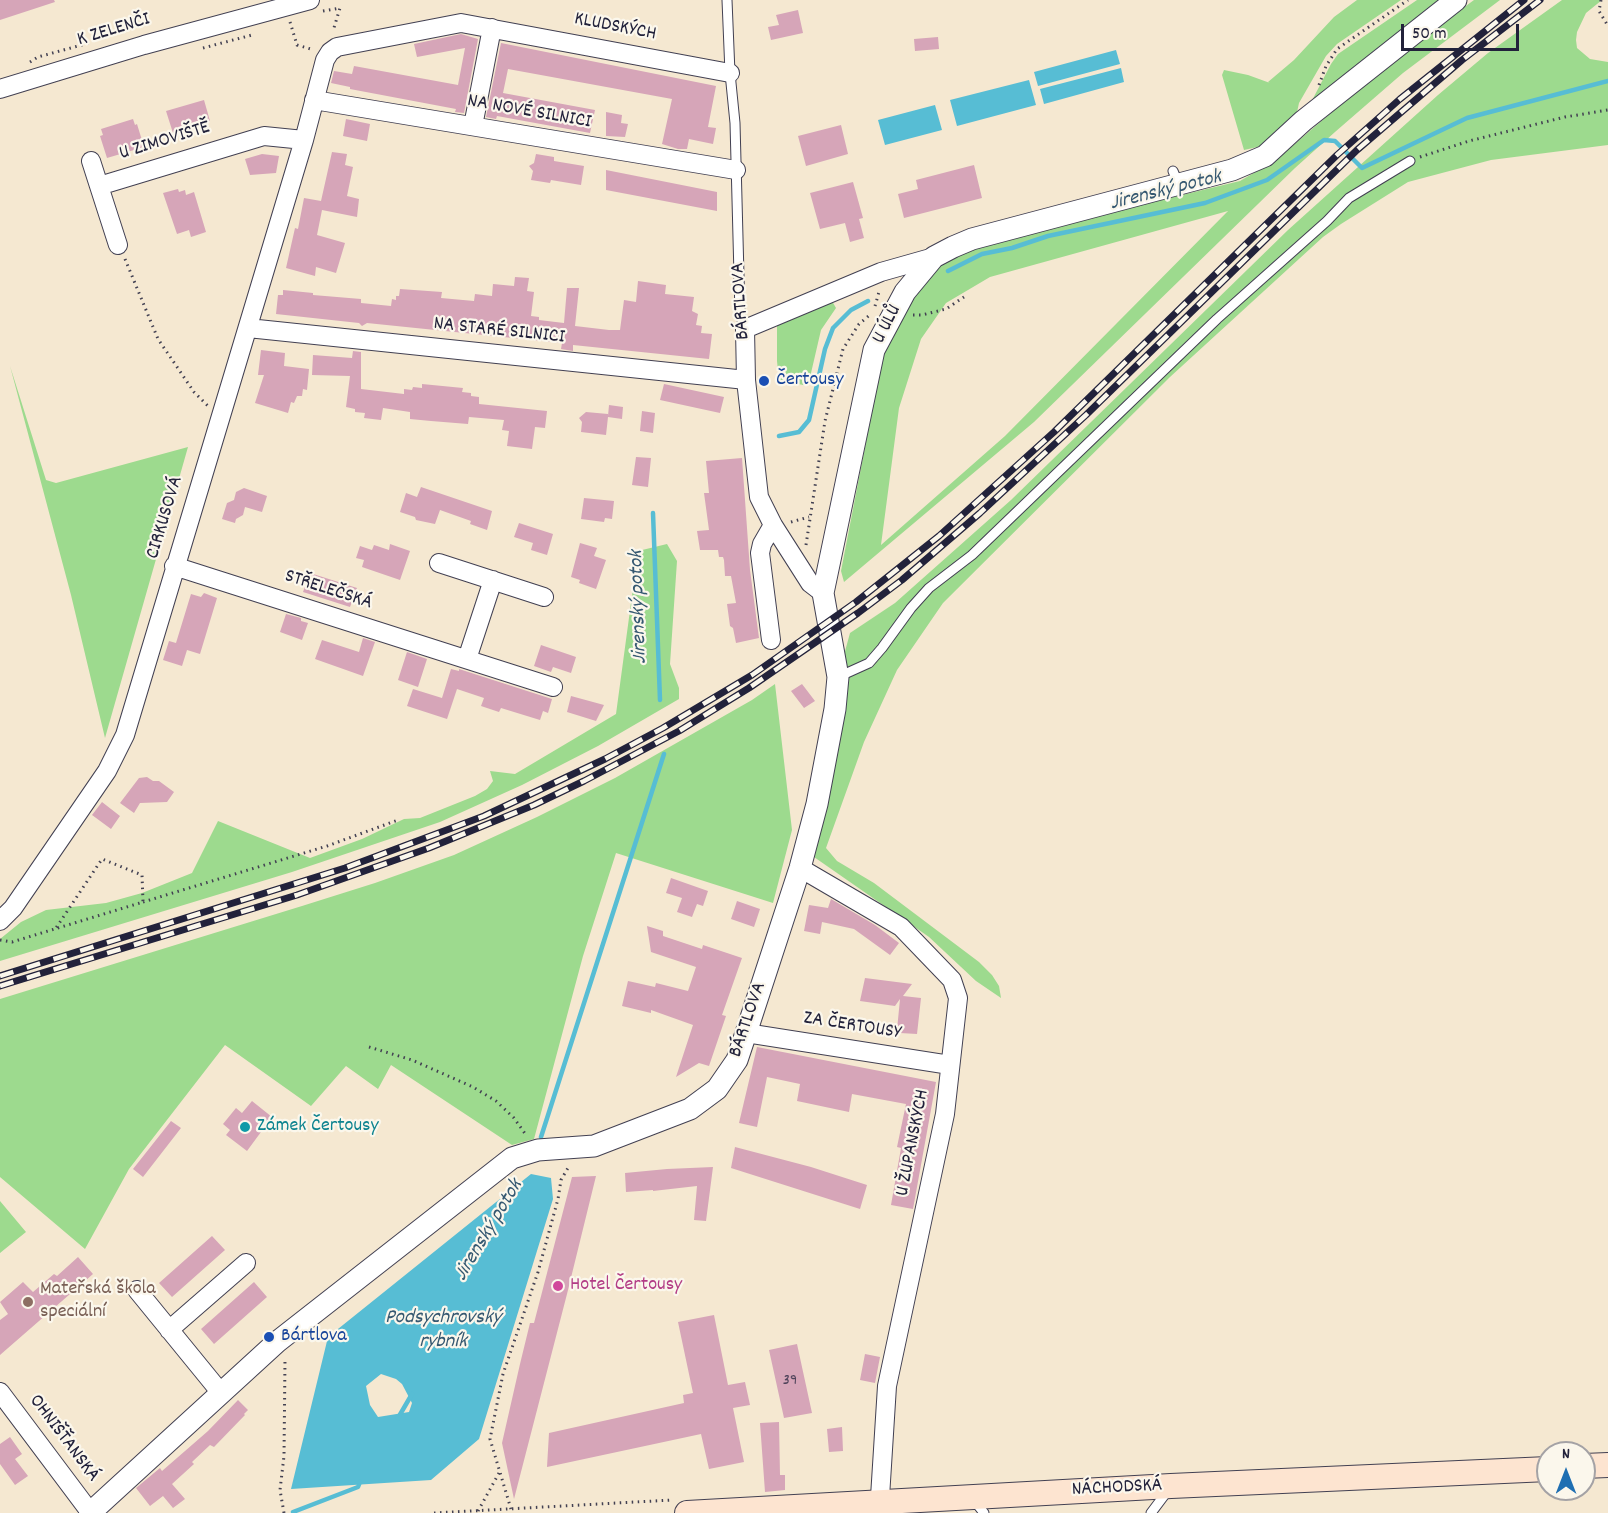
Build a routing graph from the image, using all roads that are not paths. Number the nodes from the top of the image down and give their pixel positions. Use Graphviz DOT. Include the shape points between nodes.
graph roads {
  1 [pos="727,0"];
  2 [pos="1456,0"];
  3 [pos="315,6"];
  4 [pos="492,28"];
  5 [pos="730,73"];
  6 [pos="0,89"];
  7 [pos="314,100"];
  8 [pos="473,126"];
  9 [pos="304,140"];
  10 [pos="91,160"];
  11 [pos="1410,161"];
  12 [pos="736,170"];
  13 [pos="99,186"];
  14 [pos="118,245"];
  15 [pos="934,257"];
  16 [pos="248,328"];
  17 [pos="745,329"];
  18 [pos="746,380"];
  19 [pos="782,524"];
  20 [pos="438,563"];
  21 [pos="174,566"];
  22 [pos="493,580"];
  23 [pos="544,597"];
  24 [pos="824,597"];
  25 [pos="771,640"];
  26 [pos="467,659"];
  27 [pos="838,677"];
  28 [pos="553,687"];
  29 [pos="800,868"];
  30 [pos="0,921"];
  31 [pos="746,1033"];
  32 [pos="950,1065"];
  33 [pos="246,1263"];
  34 [pos="137,1290"];
  35 [pos="170,1330"];
  36 [pos="0,1392"];
  37 [pos="221,1393"];
  38 [pos="1536,1470"];
  39 [pos="1171,1486"];
  40 [pos="978,1505"];
  41 [pos="684,1506"];
  42 [pos="879,1508"];
  43 [pos="734,1512"];
  44 [pos="90,1513"];
  45 [pos="1151,1513"];
  1 -- 5 [label="lane, BÁRTLOVA"];
  2 -- 15 [label="street" via="1265,156 1232,170 1176,178 972,239"];
  3 -- 6 [label="street, K ZELENČI" via="144,45"];
  4 -- 5 [label="street, KLUDSKÝCH"];
  4 -- 7 [label="street, KLUDSKÝCH" via="461,23 334,42"];
  4 -- 8 [label="street"];
  5 -- 12 [label="lane, BÁRTLOVA"];
  7 -- 8 [label="street, NA NOVÉ SILNICI"];
  7 -- 9 [label="street, CIRKUSOVÁ"];
  8 -- 12 [label="street, NA NOVÉ SILNICI"];
  9 -- 13 [label="street, U ZIMOVIŠTĚ" via="264,136"];
  9 -- 16 [label="street, CIRKUSOVÁ"];
  10 -- 13 [label="street"];
  11 -- 27 [label="lane" via="1349,198 972,555 929,588 869,663"];
  12 -- 17 [label="lane, BÁRTLOVA" via="740,314"];
  13 -- 14 [label="street"];
  15 -- 17 [label="street" via="881,272"];
  15 -- 24 [label="street, U ÚLŮ" via="905,292 874,350"];
  16 -- 18 [label="street, NA STARÉ SILNICI"];
  16 -- 21 [label="street, CIRKUSOVÁ"];
  17 -- 18 [label="street, BÁRTLOVA"];
  18 -- 19 [label="street, BÁRTLOVA" via="759,497"];
  19 -- 24 [label="street, BÁRTLOVA" via="793,557"];
  19 -- 25 [label="street" via="762,544 760,553"];
  20 -- 22 [label="street"];
  21 -- 26 [label="street, STŘELEČSKÁ"];
  21 -- 30 [label="street, CIRKUSOVÁ" via="125,735 107,771 13,908"];
  22 -- 23 [label="street"];
  22 -- 26 [label="street"];
  24 -- 27 [label="street, BÁRTLOVA"];
  26 -- 28 [label="street, STŘELEČSKÁ"];
  27 -- 29 [label="street, BÁRTLOVA" via="817,804"];
  29 -- 31 [label="street, BÁRTLOVA"];
  29 -- 32 [label="street, U ŽUPANSKÝCH" via="901,927 952,980 958,998"];
  31 -- 32 [label="street, ZA ČERTOUSY"];
  31 -- 37 [label="street, BÁRTLOVA" via="737,1060 717,1089 690,1108 594,1146 538,1150 512,1158 285,1336"];
  32 -- 42 [label="street, U ŽUPANSKÝCH" via="945,1114 887,1386"];
  33 -- 35 [label="street"];
  34 -- 35 [label="street"];
  35 -- 37 [label="street"];
  36 -- 44 [label="street, OHNIŠŤANSKÁ"];
  37 -- 44 [label="street, BÁRTLOVA"];
  38 -- 39 [label="main road, NÁCHODSKÁ"];
  39 -- 40 [label="main road, NÁCHODSKÁ"];
  39 -- 45 [label="lane"];
  40 -- 42 [label="main road, NÁCHODSKÁ"];
  41 -- 43 [label="main road, NÁCHODSKÁ"];
  42 -- 43 [label="main road, NÁCHODSKÁ"];
}
